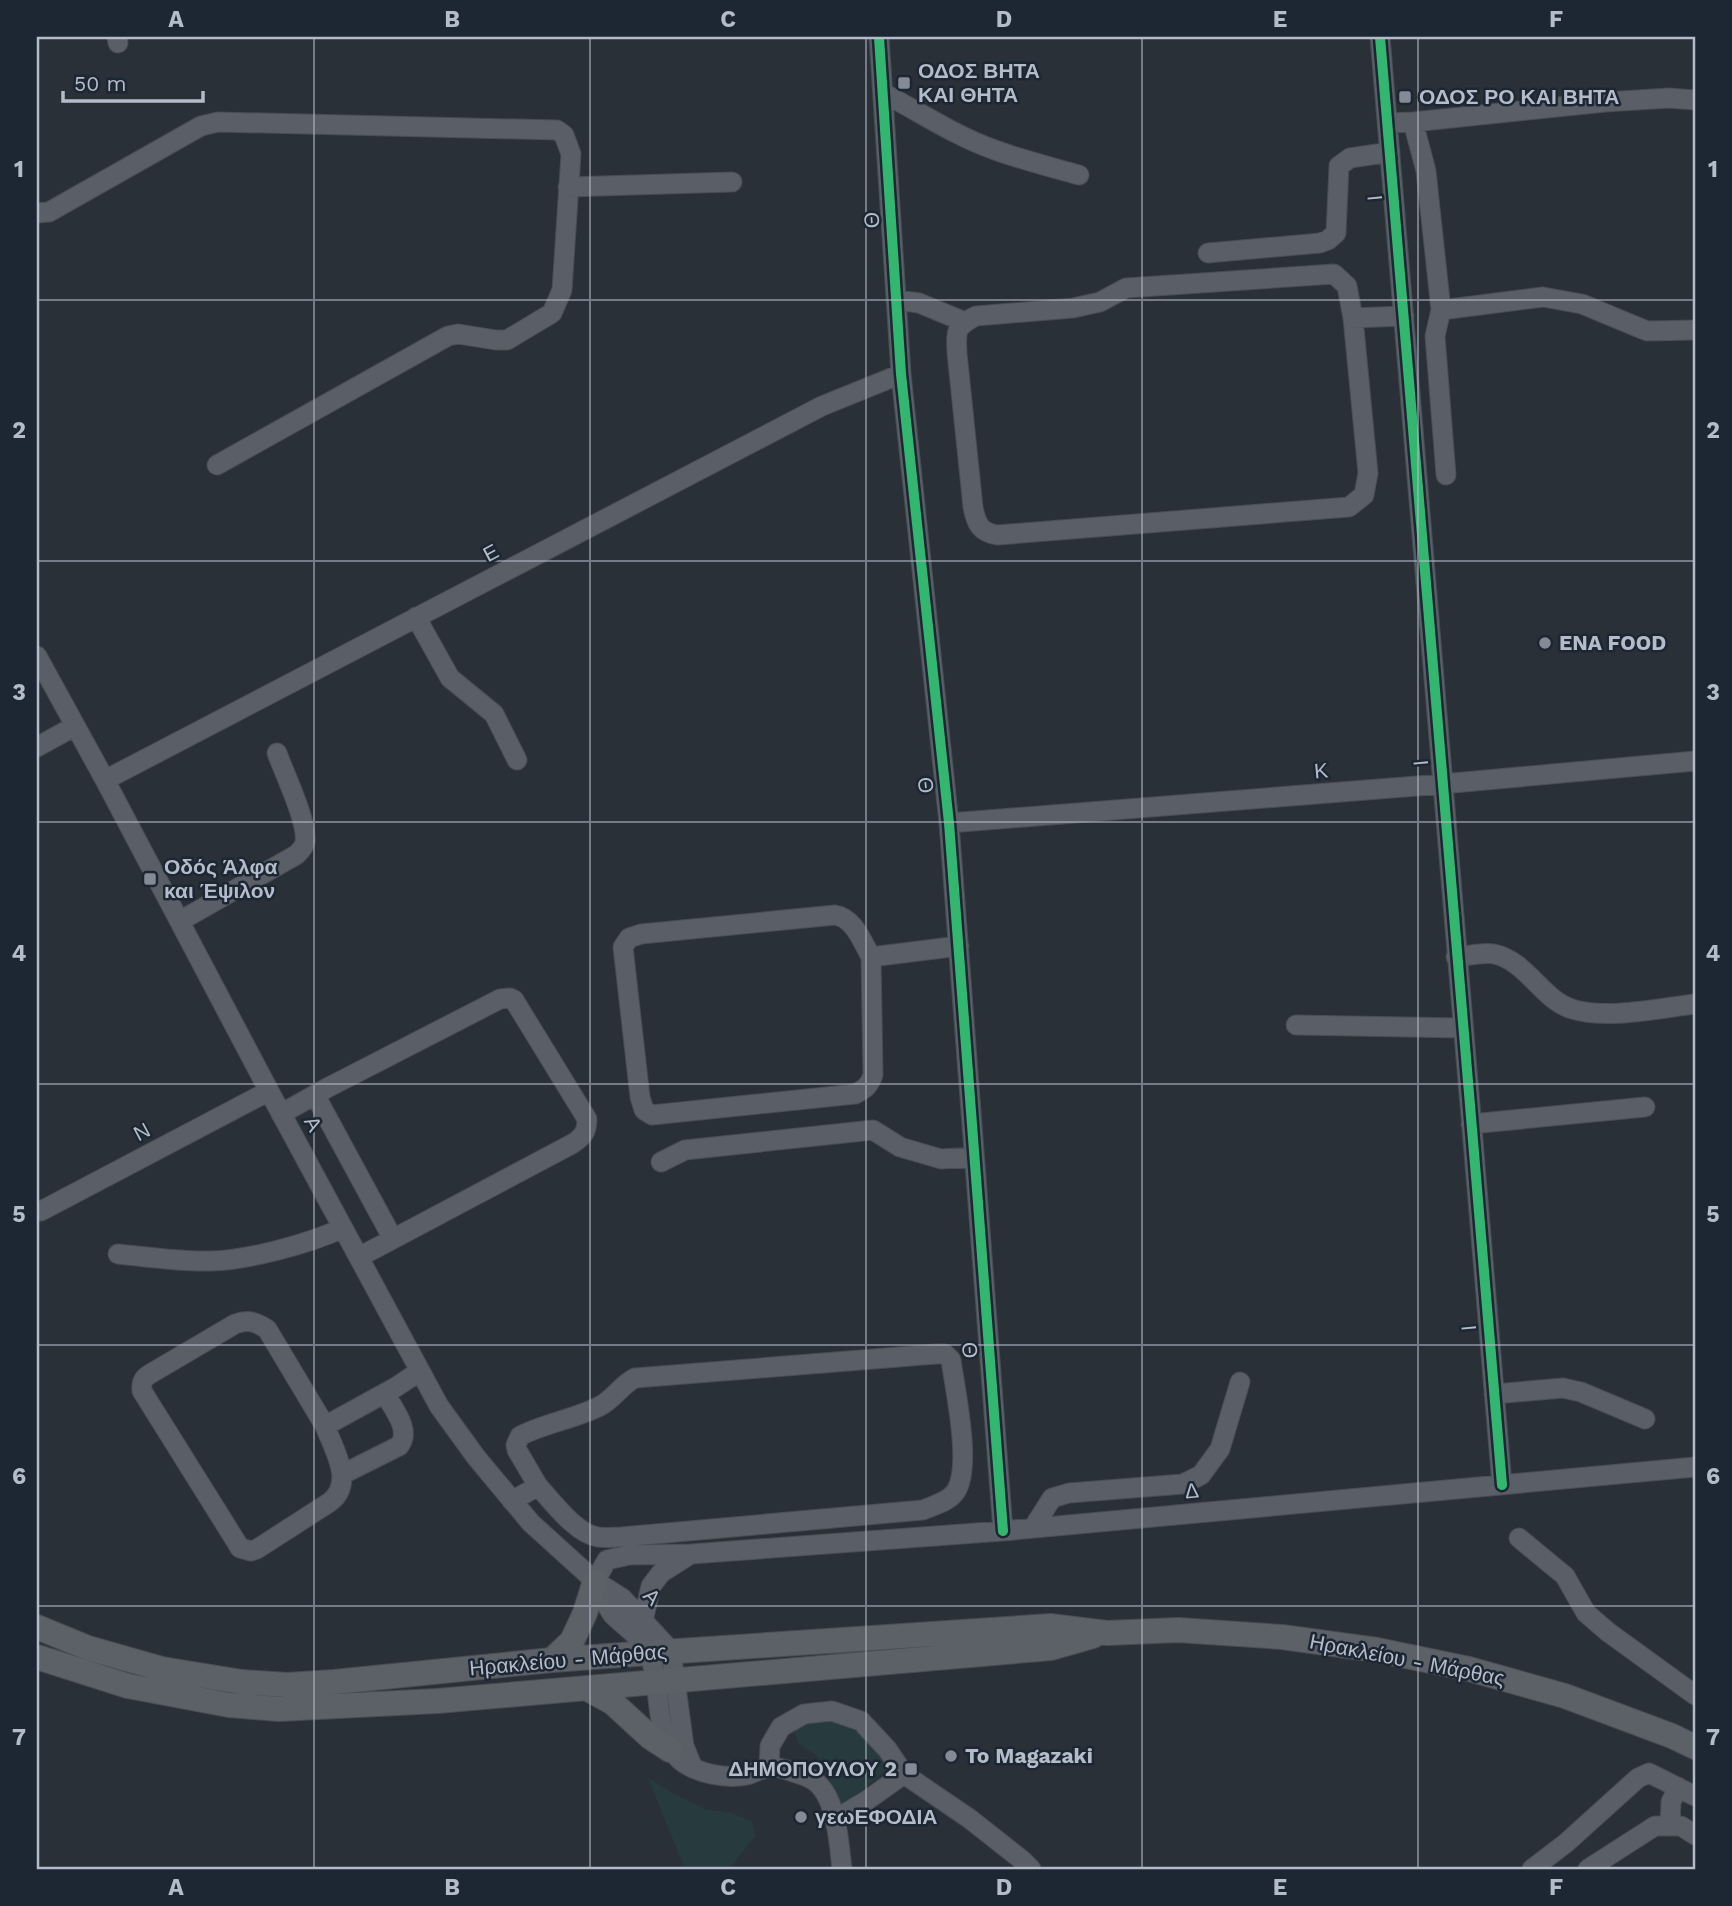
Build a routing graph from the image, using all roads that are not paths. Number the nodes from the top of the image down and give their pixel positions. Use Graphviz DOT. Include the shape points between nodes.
graph roads {
  1 [pos="879,37"];
  2 [pos="1380,37"];
  3 [pos="883,93"];
  4 [pos="1695,100"];
  5 [pos="1413,122"];
  6 [pos="1388,123"];
  7 [pos="1390,152"];
  8 [pos="1079,175"];
  9 [pos="732,182"];
  10 [pos="568,187"];
  11 [pos="37,213"];
  12 [pos="1208,253"];
  13 [pos="897,300"];
  14 [pos="1441,310"];
  15 [pos="1404,316"];
  16 [pos="1353,318"];
  17 [pos="965,322"];
  18 [pos="1695,330"];
  19 [pos="1436,336"];
  20 [pos="1406,339"];
  21 [pos="901,374"];
  22 [pos="218,465"];
  23 [pos="1446,475"];
  24 [pos="416,617"];
  25 [pos="37,656"];
  26 [pos="43,680"];
  27 [pos="75,726"];
  28 [pos="37,747"];
  29 [pos="276,753"];
  30 [pos="517,760"];
  31 [pos="1695,761"];
  32 [pos="105,780"];
  33 [pos="1441,784"];
  34 [pos="949,823"];
  35 [pos="180,921"];
  36 [pos="958,946"];
  37 [pos="871,957"];
  38 [pos="1456,957"];
  39 [pos="1695,1004"];
  40 [pos="1296,1025"];
  41 [pos="1462,1028"];
  42 [pos="269,1091"];
  43 [pos="315,1096"];
  44 [pos="1645,1107"];
  45 [pos="281,1114"];
  46 [pos="1471,1124"];
  47 [pos="974,1157"];
  48 [pos="660,1162"];
  49 [pos="37,1211"];
  50 [pos="343,1228"];
  51 [pos="393,1239"];
  52 [pos="118,1254"];
  53 [pos="359,1257"];
  54 [pos="420,1371"];
  55 [pos="1240,1382"];
  56 [pos="384,1394"];
  57 [pos="1494,1394"];
  58 [pos="1645,1419"];
  59 [pos="325,1426"];
  60 [pos="1695,1467"];
  61 [pos="343,1474"];
  62 [pos="1502,1485"];
  63 [pos="538,1486"];
  64 [pos="512,1501"];
  65 [pos="1033,1528"];
  66 [pos="1003,1531"];
  67 [pos="1519,1538"];
  68 [pos="691,1554"];
  69 [pos="594,1581"];
  70 [pos="643,1621"];
  71 [pos="37,1627"];
  72 [pos="1107,1633"];
  73 [pos="660,1652"];
  74 [pos="37,1657"];
  75 [pos="552,1660"];
  76 [pos="665,1680"];
  77 [pos="586,1688"];
  78 [pos="1695,1695"];
  79 [pos="1695,1747"];
  80 [pos="670,1750"];
  81 [pos="769,1767"];
  82 [pos="694,1769"];
  83 [pos="904,1774"];
  84 [pos="1687,1791"];
  85 [pos="836,1819"];
  86 [pos="1670,1826"];
  87 [pos="1695,1835"];
  88 [pos="842,1869"];
  89 [pos="1031,1869"];
  90 [pos="1532,1869"];
  91 [pos="1588,1869"];
  1 -- 3 [label="street, Θ"];
  2 -- 6 [label="street, Ι"];
  3 -- 8 [label="street" via="995,150"];
  3 -- 13 [label="street, Θ"];
  4 -- 5 [label="street" via="1605,102"];
  5 -- 6 [label="street"];
  5 -- 14 [label="street" via="1426,171"];
  6 -- 7 [label="street, Ι"];
  7 -- 12 [label="street" via="1350,158 1339,166 1336,233 1328,240"];
  7 -- 15 [label="street, Ι"];
  9 -- 10 [label="street"];
  10 -- 11 [label="street" via="570,154 564,135 557,131 218,122 201,126 49,212"];
  10 -- 22 [label="street" via="562,290 552,313 507,340 448,336"];
  13 -- 17 [label="street" via="919,303"];
  13 -- 21 [label="street, Θ"];
  14 -- 18 [label="street" via="1544,298 1582,304 1647,331"];
  14 -- 19 [label="street"];
  15 -- 16 [label="street"];
  15 -- 20 [label="street, Ι"];
  16 -- 17 [label="street" via="1347,286 1334,274 1126,288 1100,302 976,316"];
  16 -- 17 [label="street" via="1368,473 1364,495 1349,508 998,535 977,525 973,507 956,333"];
  19 -- 20 [label="street"];
  19 -- 23 [label="street"];
  20 -- 33 [label="street, Ι"];
  21 -- 24 [label="street, Ε" via="822,406"];
  21 -- 34 [label="street, Θ"];
  24 -- 30 [label="street" via="450,678 494,714"];
  24 -- 32 [label="street, Ε"];
  25 -- 26 [label="street, Α"];
  26 -- 27 [label="street, Α"];
  27 -- 28 [label="street"];
  27 -- 32 [label="street, Α"];
  29 -- 35 [label="street" via="299,809 306,839 303,849"];
  31 -- 33 [label="street, Κ"];
  32 -- 35 [label="street, Α"];
  33 -- 34 [label="street, Κ"];
  33 -- 38 [label="street, Ι"];
  34 -- 36 [label="street, Θ"];
  35 -- 42 [label="street, Α"];
  36 -- 37 [label="street"];
  36 -- 47 [label="street, Θ"];
  37 -- 37 [label="street" via="873,1075 867,1087 855,1094 652,1115 644,1110 623,947 629,938 835,915 848,920"];
  38 -- 39 [label="street" via="1493,954 1508,960 1573,1010 1605,1014"];
  38 -- 41 [label="street, Ι"];
  40 -- 41 [label="street"];
  41 -- 46 [label="street, Ι"];
  42 -- 45 [label="street, Α"];
  42 -- 49 [label="street, Ν"];
  43 -- 45 [label="street"];
  43 -- 51 [label="street"];
  43 -- 51 [label="street" via="500,999 510,998 518,1004 587,1119 584,1135 572,1144"];
  44 -- 46 [label="street"];
  45 -- 50 [label="street, Α"];
  46 -- 57 [label="street, Ι"];
  47 -- 48 [label="street" via="942,1159 900,1147 873,1130 685,1150"];
  47 -- 66 [label="street, Θ"];
  50 -- 52 [label="street" via="237,1258 211,1261"];
  50 -- 53 [label="street, Α"];
  51 -- 53 [label="street"];
  53 -- 54 [label="street, Α"];
  54 -- 56 [label="street"];
  54 -- 64 [label="street, Α" via="454,1428"];
  55 -- 65 [label="street" via="1220,1449 1201,1475 1183,1484 1056,1496"];
  56 -- 59 [label="street"];
  56 -- 61 [label="street" via="403,1427 402,1443"];
  57 -- 58 [label="street" via="1563,1388"];
  57 -- 62 [label="street, Ι"];
  59 -- 61 [label="street"];
  59 -- 61 [label="street" via="259,1323 235,1324 146,1376 141,1385 245,1551 257,1549 335,1498"];
  60 -- 62 [label="street, Δ"];
  62 -- 65 [label="street, Δ"];
  63 -- 63 [label="street" via="566,1517 595,1537 923,1510 950,1497 961,1478 963,1454 951,1360 936,1354 635,1378 599,1407 517,1440 517,1450"];
  63 -- 64 [label="street"];
  64 -- 69 [label="street, Α"];
  65 -- 66 [label="street, Δ"];
  66 -- 68 [label="street, Δ"];
  67 -- 78 [label="street" via="1564,1576 1586,1613"];
  68 -- 69 [label="street, Δ" via="607,1560"];
  68 -- 70 [label="street" via="661,1573 651,1586"];
  69 -- 70 [label="street, Α" via="622,1598"];
  69 -- 73 [label="street, Α" via="612,1613"];
  69 -- 75 [label="main road" via="572,1642"];
  70 -- 73 [label="street, Α"];
  71 -- 75 [label="main road, Ηρακλείου - Μάρθας" via="88,1648 162,1669 286,1685"];
  72 -- 73 [label="main road, Ηρακλείου - Μάρθας" via="1050,1626"];
  72 -- 76 [label="main road, Ηρακλείου - Μάρθας" via="1051,1648"];
  72 -- 79 [label="main road, Ηρακλείου - Μάρθας" via="1178,1630 1377,1650 1565,1696"];
  73 -- 75 [label="main road, Ηρακλείου - Μάρθας"];
  73 -- 76 [label="street"];
  74 -- 77 [label="main road, Ηρακλείου - Μάρθας" via="128,1686 229,1705 279,1709"];
  76 -- 77 [label="main road, Ηρακλείου - Μάρθας"];
  76 -- 80 [label="street" via="661,1721"];
  76 -- 82 [label="street"];
  77 -- 80 [label="main road" via="613,1703"];
  80 -- 82 [label="street"];
  81 -- 82 [label="street" via="746,1775 721,1776"];
  81 -- 83 [label="street" via="771,1746 781,1727 804,1714 832,1711 861,1721"];
  81 -- 85 [label="street" via="815,1781"];
  83 -- 85 [label="street"];
  83 -- 89 [label="street"];
  84 -- 86 [label="street" via="1671,1802"];
  84 -- 90 [label="street" via="1649,1773 1637,1778"];
  85 -- 88 [label="street"];
  86 -- 87 [label="street" via="1681,1826"];
  86 -- 91 [label="street" via="1655,1826"];
}
